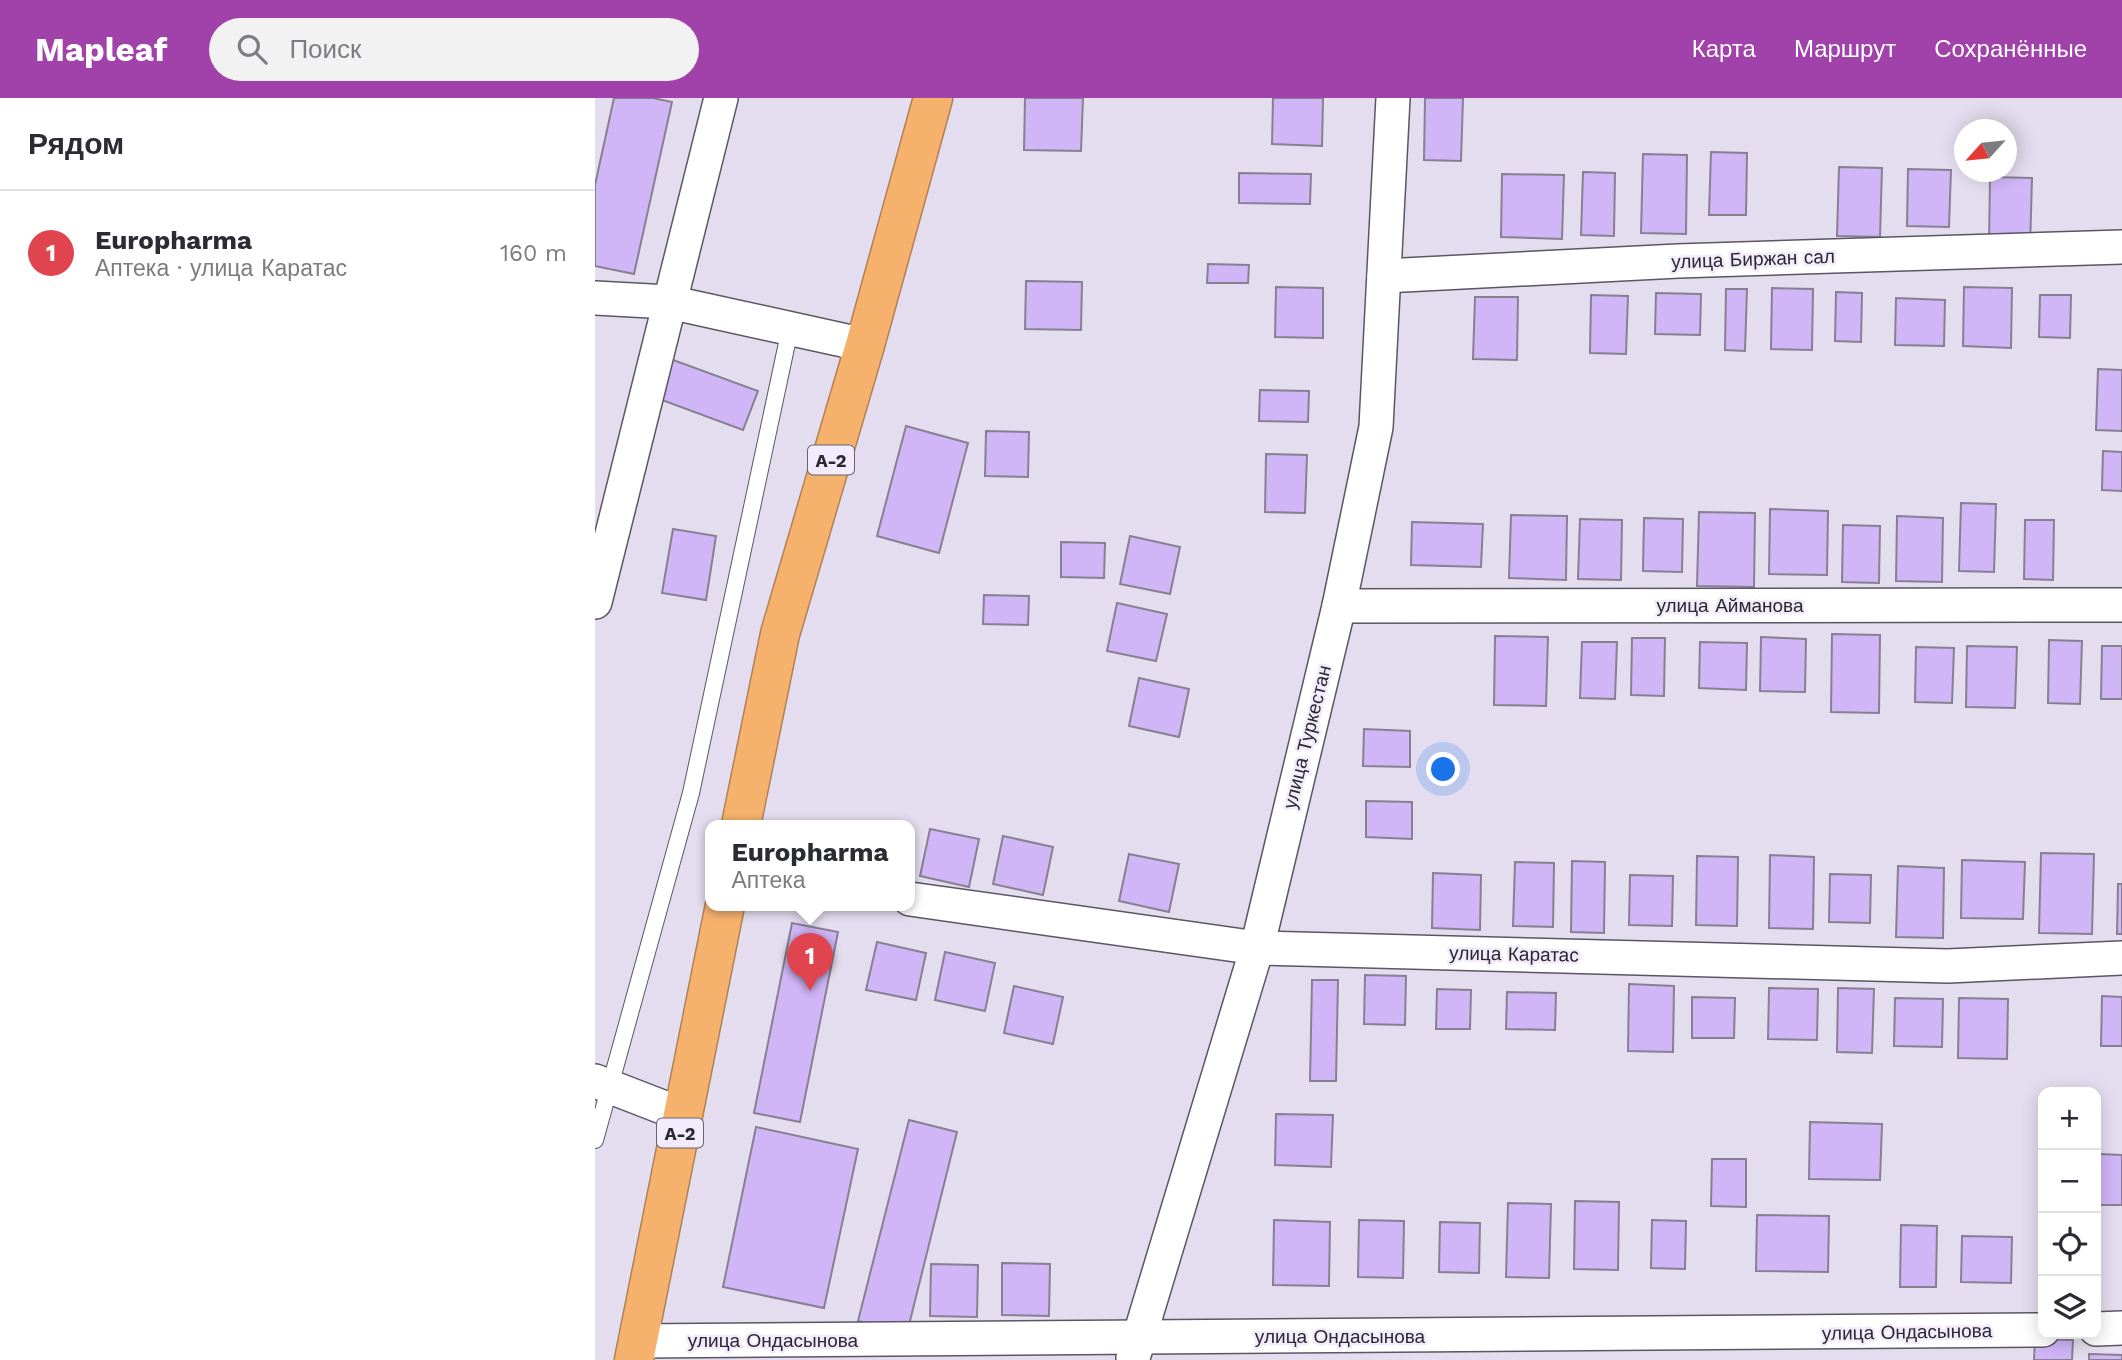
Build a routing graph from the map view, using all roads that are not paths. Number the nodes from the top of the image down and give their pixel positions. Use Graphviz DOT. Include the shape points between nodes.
graph roads {
  1 [pos="721,98"];
  2 [pos="933,98"];
  3 [pos="1393,98"];
  4 [pos="2122,247"];
  5 [pos="1384,276"];
  6 [pos="595,298"];
  7 [pos="669,302"];
  8 [pos="790,329"];
  9 [pos="865,345"];
  10 [pos="595,602"];
  11 [pos="2122,605"];
  12 [pos="1339,606"];
  13 [pos="742,820"];
  14 [pos="915,900"];
  15 [pos="724,911"];
  16 [pos="1257,948"];
  17 [pos="2122,958"];
  18 [pos="602,1083"];
  19 [pos="683,1115"];
  20 [pos="595,1140"];
  21 [pos="2122,1328"];
  22 [pos="2101,1329"];
  23 [pos="2038,1330"];
  24 [pos="1796,1347"];
  25 [pos="1136,1349"];
  26 [pos="636,1350"];
  1 -- 7 [label="street"];
  2 -- 9 [label="highway, A-2"];
  3 -- 5 [label="street, улица Туркестан"];
  4 -- 5 [label="street, улица Биржан сал"];
  5 -- 12 [label="street, улица Туркестан" via="1376,427"];
  6 -- 7 [label="street"];
  7 -- 8 [label="street"];
  7 -- 10 [label="street"];
  8 -- 9 [label="street"];
  8 -- 18 [label="lane" via="691,793"];
  9 -- 13 [label="highway, A-2" via="780,634"];
  11 -- 12 [label="street, улица Айманова"];
  12 -- 16 [label="street, улица Туркестан"];
  14 -- 16 [label="street, улица Каратас"];
  15 -- 19 [label="highway, A-2"];
  16 -- 17 [label="street, улица Каратас" via="1948,966"];
  16 -- 25 [label="street, улица Туркестан"];
  18 -- 19 [label="street"];
  18 -- 20 [label="lane"];
  19 -- 26 [label="highway, A-2"];
  21 -- 22 [label="street"];
  23 -- 24 [label="street, улица Ондасынова"];
  24 -- 25 [label="street, улица Ондасынова"];
  25 -- 26 [label="street, улица Ондасынова"];
}
